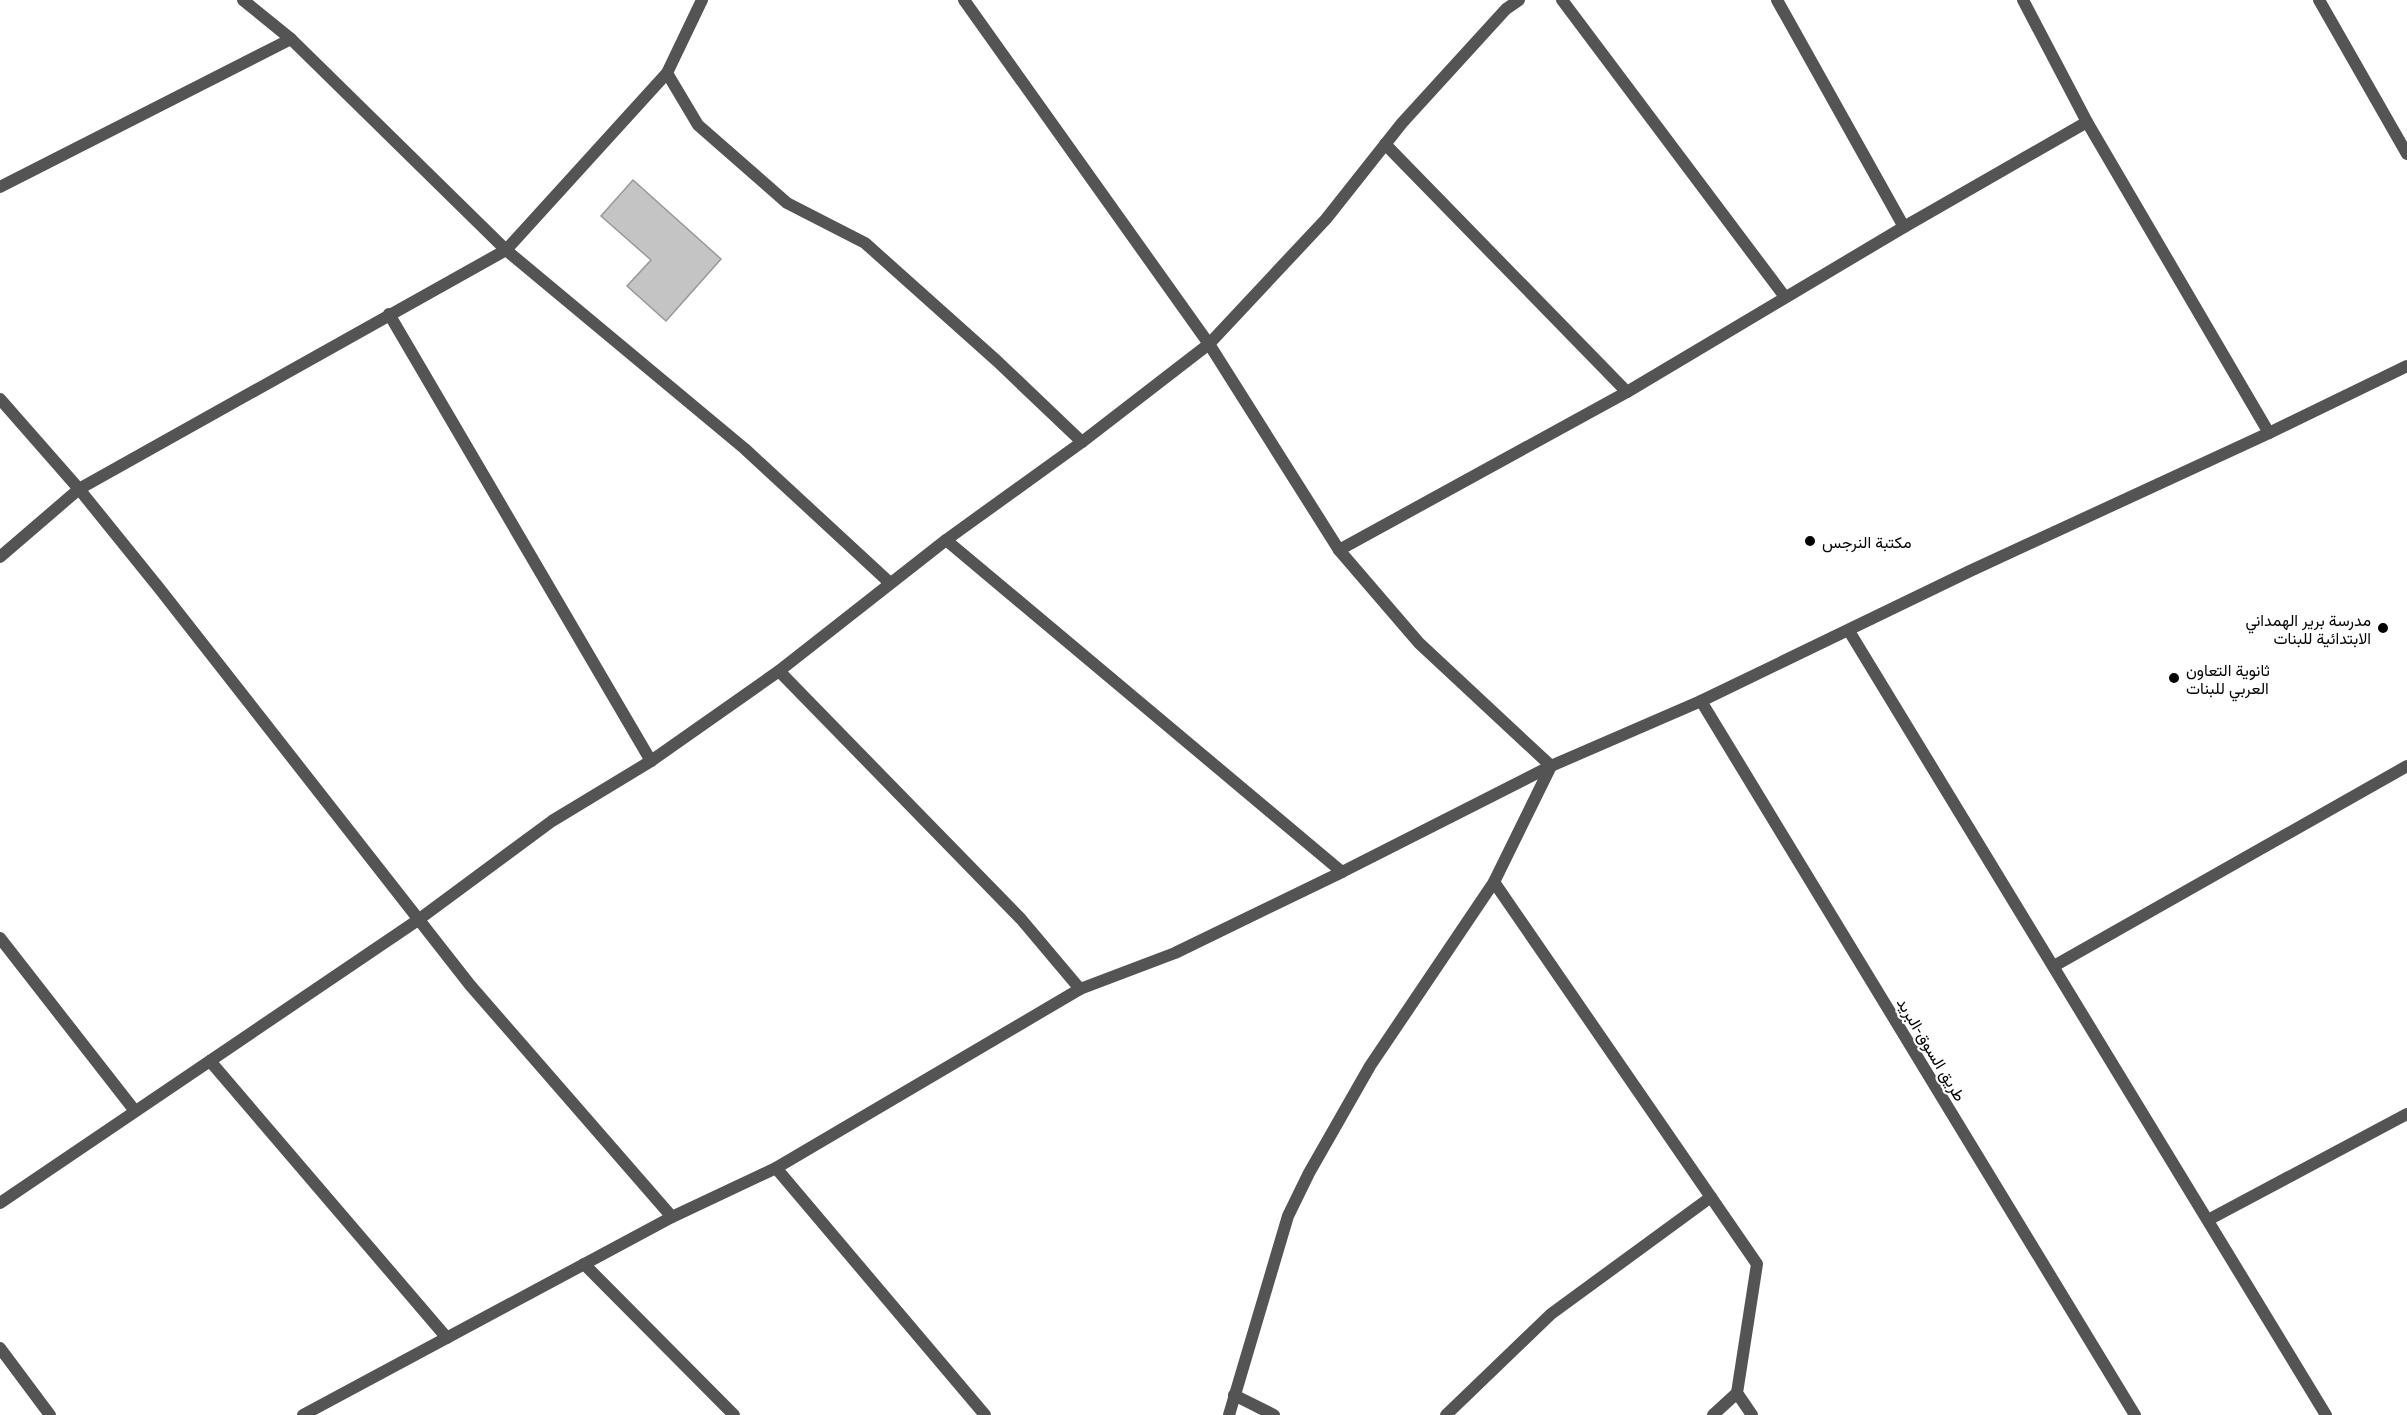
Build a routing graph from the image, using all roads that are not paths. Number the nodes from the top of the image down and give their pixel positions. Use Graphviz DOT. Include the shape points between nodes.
graph roads {
  1 [pos="243,0"];
  2 [pos="702,0"];
  3 [pos="963,0"];
  4 [pos="1519,0"];
  5 [pos="1562,0"];
  6 [pos="1777,0"];
  7 [pos="2023,0"];
  8 [pos="2319,0"];
  9 [pos="1502,4"];
  10 [pos="291,39"];
  11 [pos="667,72"];
  12 [pos="2087,122"];
  13 [pos="1385,144"];
  14 [pos="2407,154"];
  15 [pos="0,187"];
  16 [pos="1904,227"];
  17 [pos="506,250"];
  18 [pos="1785,297"];
  19 [pos="389,314"];
  20 [pos="1209,344"];
  21 [pos="2407,366"];
  22 [pos="1627,392"];
  23 [pos="0,399"];
  24 [pos="2269,433"];
  25 [pos="1082,442"];
  26 [pos="79,489"];
  27 [pos="945,540"];
  28 [pos="1339,550"];
  29 [pos="0,557"];
  30 [pos="890,583"];
  31 [pos="1849,631"];
  32 [pos="779,671"];
  33 [pos="1701,701"];
  34 [pos="651,761"];
  35 [pos="1551,766"];
  36 [pos="2407,766"];
  37 [pos="1342,872"];
  38 [pos="1494,882"];
  39 [pos="418,920"];
  40 [pos="0,938"];
  41 [pos="2054,966"];
  42 [pos="1080,989"];
  43 [pos="210,1061"];
  44 [pos="135,1111"];
  45 [pos="2407,1114"];
  46 [pos="776,1168"];
  47 [pos="1711,1197"];
  48 [pos="0,1203"];
  49 [pos="672,1217"];
  50 [pos="2208,1220"];
  51 [pos="584,1264"];
  52 [pos="447,1338"];
  53 [pos="0,1348"];
  54 [pos="1737,1393"];
  55 [pos="1234,1395"];
  56 [pos="50,1415"];
  57 [pos="303,1415"];
  58 [pos="734,1415"];
  59 [pos="985,1415"];
  60 [pos="1229,1415"];
  61 [pos="1274,1415"];
  62 [pos="1446,1415"];
  63 [pos="1713,1415"];
  64 [pos="1752,1415"];
  65 [pos="2135,1415"];
  66 [pos="2326,1415"];
  1 -- 10 [label="street"];
  2 -- 11 [label="street"];
  3 -- 20 [label="street"];
  4 -- 9 [label="street"];
  5 -- 18 [label="street"];
  6 -- 16 [label="street"];
  7 -- 12 [label="street"];
  8 -- 14 [label="street"];
  9 -- 13 [label="street"];
  10 -- 15 [label="street"];
  10 -- 17 [label="street"];
  11 -- 17 [label="street"];
  11 -- 25 [label="street" via="698,125 787,203 865,243"];
  12 -- 16 [label="street"];
  12 -- 24 [label="street"];
  13 -- 20 [label="street" via="1326,219"];
  13 -- 22 [label="street"];
  16 -- 18 [label="street"];
  17 -- 19 [label="street"];
  17 -- 30 [label="street" via="745,449"];
  18 -- 22 [label="street"];
  19 -- 26 [label="street"];
  19 -- 34 [label="street"];
  20 -- 25 [label="street"];
  20 -- 28 [label="street"];
  21 -- 24 [label="street"];
  22 -- 28 [label="street"];
  23 -- 26 [label="street"];
  24 -- 31 [label="street"];
  25 -- 27 [label="street"];
  26 -- 29 [label="street"];
  26 -- 39 [label="street"];
  27 -- 30 [label="street"];
  27 -- 37 [label="street"];
  28 -- 35 [label="street" via="1419,643"];
  30 -- 32 [label="street"];
  31 -- 33 [label="street"];
  31 -- 41 [label="street"];
  32 -- 34 [label="street"];
  32 -- 42 [label="street" via="1021,919"];
  33 -- 35 [label="street"];
  33 -- 65 [label="street, طريق السوق-البريد"];
  34 -- 39 [label="street" via="552,821"];
  35 -- 37 [label="street"];
  35 -- 38 [label="street"];
  36 -- 41 [label="street"];
  37 -- 42 [label="street" via="1175,953"];
  38 -- 47 [label="street"];
  38 -- 55 [label="street" via="1370,1066 1309,1173 1288,1216"];
  39 -- 43 [label="street"];
  39 -- 49 [label="street" via="470,986"];
  40 -- 44 [label="street"];
  41 -- 50 [label="street"];
  42 -- 46 [label="street"];
  43 -- 44 [label="street"];
  43 -- 52 [label="street"];
  44 -- 48 [label="street"];
  45 -- 50 [label="street"];
  46 -- 49 [label="street"];
  46 -- 59 [label="street"];
  47 -- 54 [label="street" via="1757,1264"];
  47 -- 62 [label="street" via="1551,1314"];
  49 -- 51 [label="street"];
  50 -- 66 [label="street"];
  51 -- 52 [label="street"];
  51 -- 58 [label="street"];
  52 -- 57 [label="street"];
  53 -- 56 [label="street"];
  54 -- 63 [label="street"];
  54 -- 64 [label="street"];
  55 -- 60 [label="street"];
  55 -- 61 [label="street"];
}
